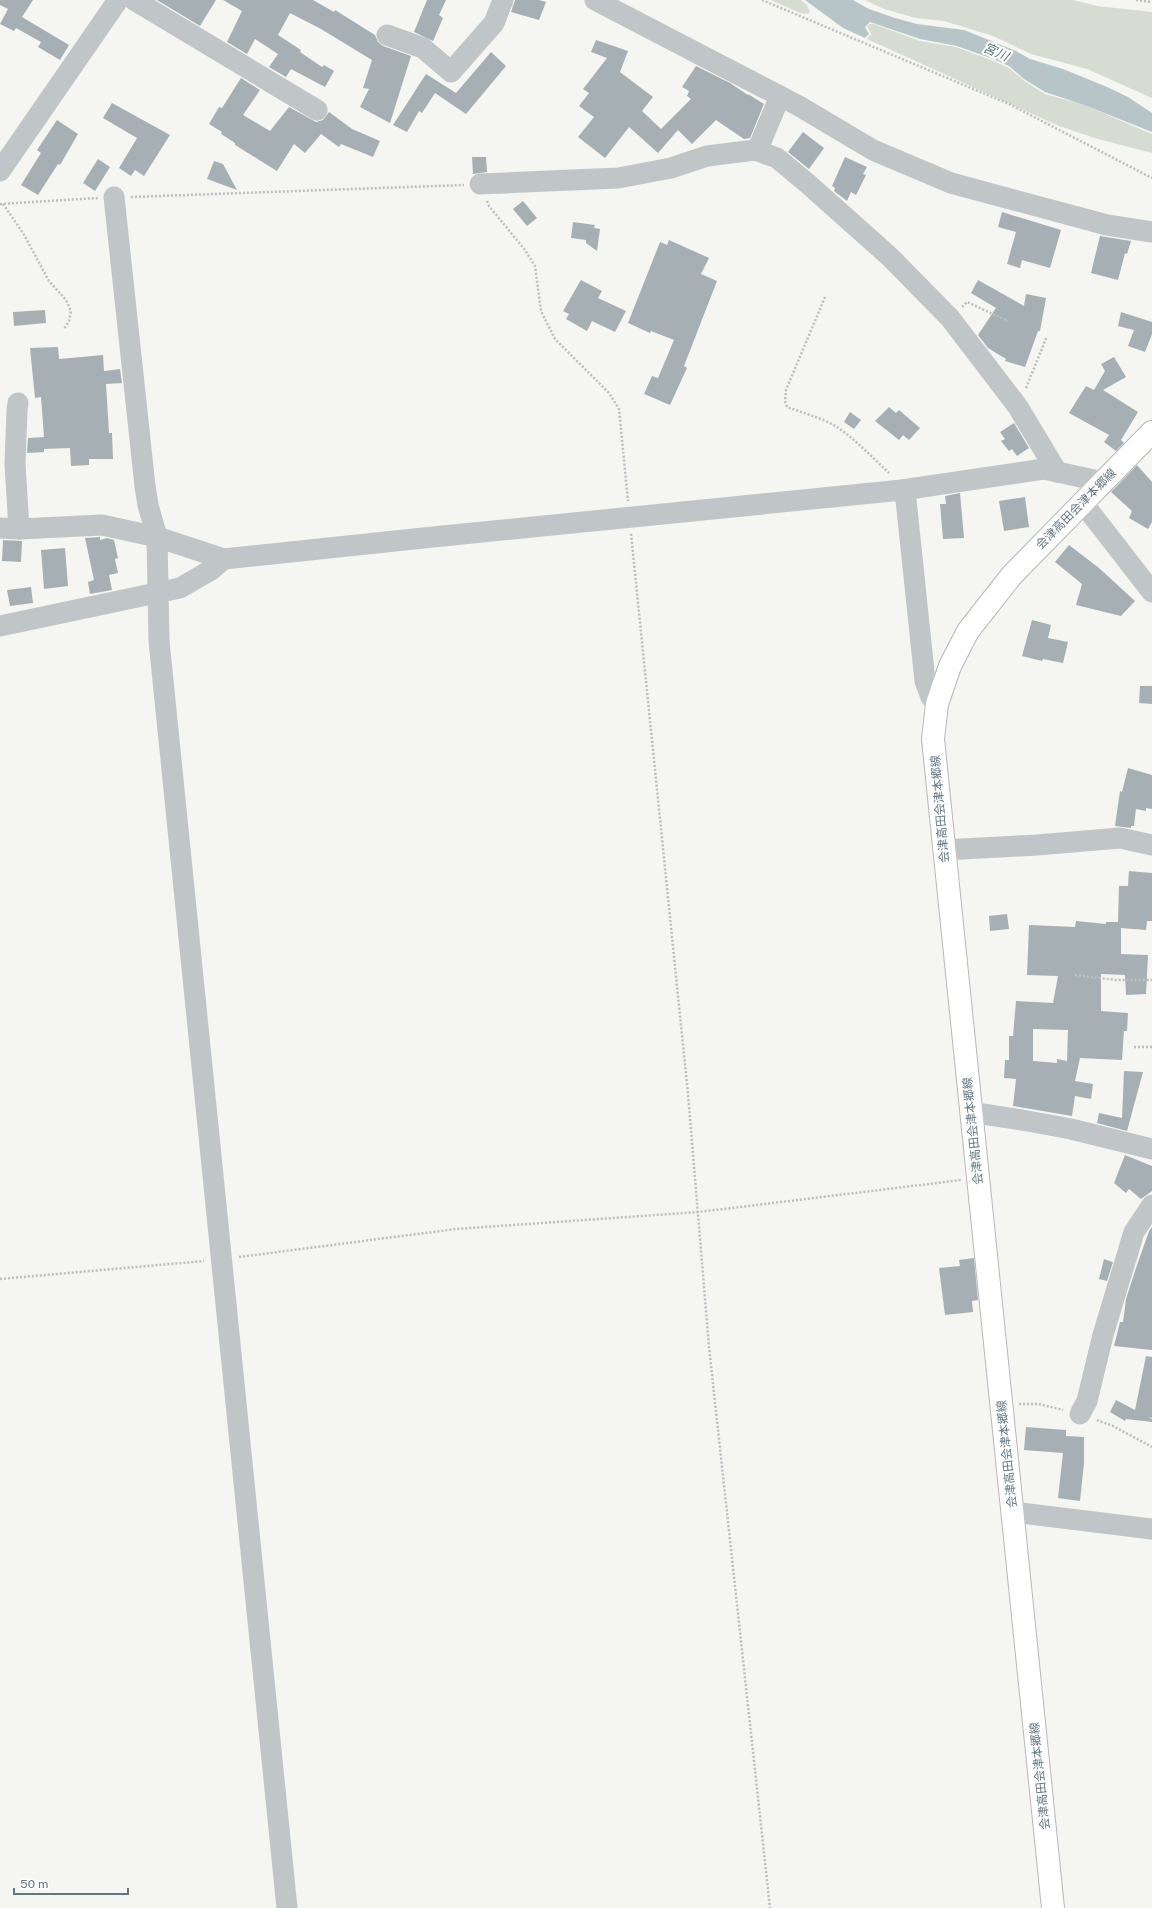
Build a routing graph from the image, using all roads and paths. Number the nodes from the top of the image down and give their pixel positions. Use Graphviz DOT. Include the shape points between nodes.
graph roads {
  1 [pos="118,0"];
  2 [pos="134,0"];
  3 [pos="503,0"];
  4 [pos="595,0"];
  5 [pos="762,0"];
  6 [pos="1136,0"];
  7 [pos="1152,2"];
  8 [pos="387,35"];
  9 [pos="780,96"];
  10 [pos="317,110"];
  11 [pos="755,150"];
  12 [pos="0,171"];
  13 [pos="1152,178"];
  14 [pos="480,184"];
  15 [pos="114,197"];
  16 [pos="2,204"];
  17 [pos="1152,232"];
  18 [pos="825,297"];
  19 [pos="950,318"];
  20 [pos="1008,321"];
  21 [pos="64,329"];
  22 [pos="1047,336"];
  23 [pos="18,403"];
  24 [pos="1018,407"];
  25 [pos="1152,432"];
  26 [pos="1057,472"];
  27 [pos="1103,482"];
  28 [pos="902,490"];
  29 [pos="1082,502"];
  30 [pos="630,517"];
  31 [pos="9,528"];
  32 [pos="157,537"];
  33 [pos="224,559"];
  34 [pos="159,592"];
  35 [pos="1152,592"];
  36 [pos="0,626"];
  37 [pos="937,704"];
  38 [pos="1152,845"];
  39 [pos="943,850"];
  40 [pos="1075,975"];
  41 [pos="1152,980"];
  42 [pos="1134,1047"];
  43 [pos="1152,1047"];
  44 [pos="972,1117"];
  45 [pos="1152,1149"];
  46 [pos="978,1178"];
  47 [pos="1152,1205"];
  48 [pos="699,1212"];
  49 [pos="221,1259"];
  50 [pos="0,1279"];
  51 [pos="1080,1414"];
  52 [pos="1014,1512"];
  53 [pos="1152,1529"];
  54 [pos="287,1908"];
  55 [pos="770,1908"];
  56 [pos="1053,1908"];
  1 -- 12 [label="street"];
  2 -- 10 [label="street"];
  3 -- 8 [label="street" via="494,23 451,72 423,48"];
  4 -- 9 [label="street"];
  5 -- 13 [label="path" via="1009,104"];
  6 -- 7 [label="path"];
  9 -- 11 [label="street" via="760,144"];
  9 -- 17 [label="street" via="873,150 951,184 1107,224"];
  11 -- 14 [label="street" via="707,156 671,168 618,178"];
  11 -- 19 [label="street" via="777,158 807,183 889,256"];
  14 -- 15 [label="path"];
  14 -- 30 [label="path" via="489,206 535,266 541,311 555,339 609,393 619,409"];
  15 -- 16 [label="path"];
  15 -- 32 [label="street" via="145,486"];
  16 -- 21 [label="path" via="23,233 42,270 66,300 70,311 69,321"];
  18 -- 28 [label="path" via="786,390 787,407 815,416 850,436 894,478"];
  19 -- 20 [label="path" via="967,302"];
  19 -- 24 [label="street"];
  22 -- 24 [label="path"];
  23 -- 31 [label="street" via="16,464"];
  24 -- 26 [label="street"];
  25 -- 27 [label="main road, 会津高田会津本郷線"];
  26 -- 27 [label="street"];
  26 -- 28 [label="street" via="1044,469"];
  27 -- 29 [label="main road, 会津高田会津本郷線"];
  28 -- 30 [label="street"];
  28 -- 37 [label="street" via="906,500 925,682 931,698"];
  29 -- 35 [label="street"];
  29 -- 37 [label="main road, 会津高田会津本郷線" via="1012,575 968,631 950,666"];
  30 -- 33 [label="street"];
  30 -- 48 [label="path"];
  31 -- 32 [label="street" via="102,525"];
  32 -- 33 [label="street"];
  32 -- 34 [label="street"];
  33 -- 34 [label="street" via="211,570 180,588"];
  34 -- 36 [label="street"];
  34 -- 49 [label="street" via="159,641"];
  37 -- 39 [label="main road, 会津高田会津本郷線" via="933,739"];
  38 -- 39 [label="street" via="1120,838"];
  39 -- 44 [label="main road, 会津高田会津本郷線"];
  40 -- 41 [label="path" via="1116,980"];
  42 -- 43 [label="path"];
  44 -- 45 [label="street" via="983,1114 1022,1120"];
  44 -- 46 [label="main road, 会津高田会津本郷線"];
  46 -- 48 [label="path"];
  46 -- 52 [label="main road, 会津高田会津本郷線"];
  47 -- 51 [label="street" via="1134,1232 1103,1335 1087,1401"];
  48 -- 49 [label="path" via="456,1229"];
  48 -- 55 [label="path" via="709,1347"];
  49 -- 50 [label="path"];
  49 -- 54 [label="street"];
  52 -- 53 [label="street"];
  52 -- 56 [label="main road, 会津高田会津本郷線"];
}
